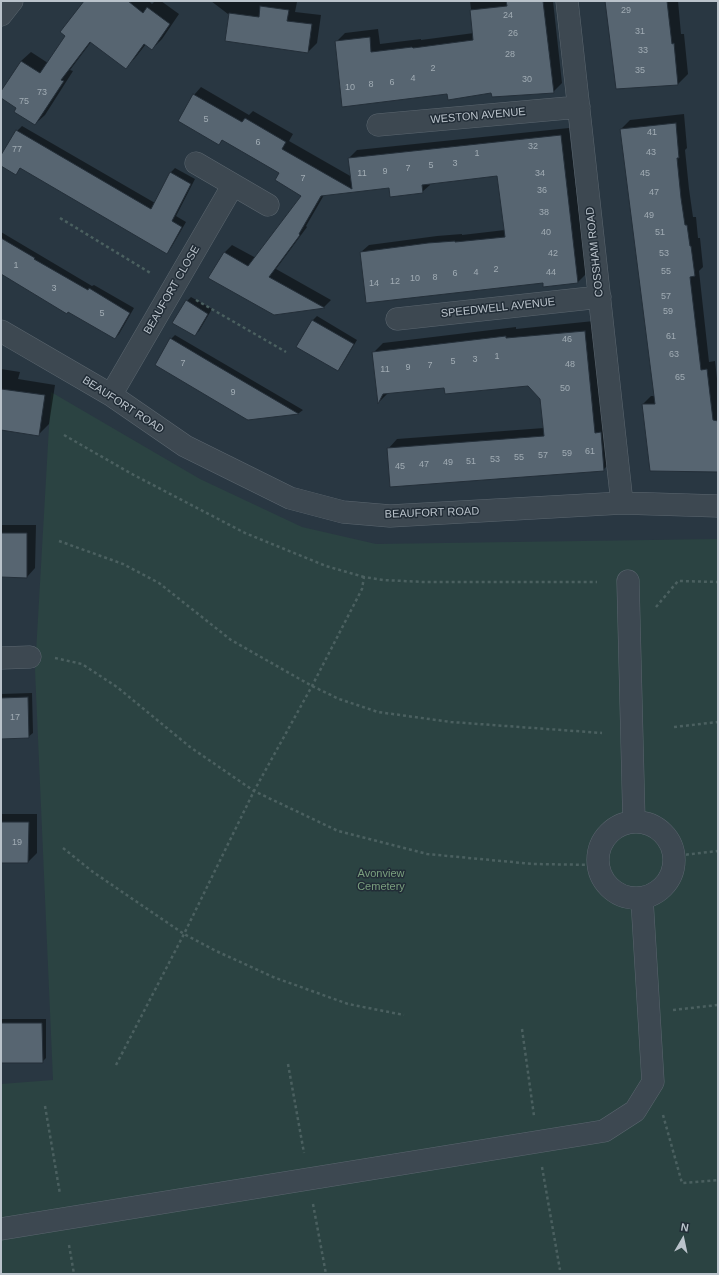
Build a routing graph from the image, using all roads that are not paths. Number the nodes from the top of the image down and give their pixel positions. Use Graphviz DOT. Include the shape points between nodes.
graph roads {
  1 [pos="12,1"];
  2 [pos="566,1"];
  3 [pos="1,15"];
  4 [pos="579,107"];
  5 [pos="378,125"];
  6 [pos="196,163"];
  7 [pos="233,185"];
  8 [pos="268,205"];
  9 [pos="600,297"];
  10 [pos="397,319"];
  11 [pos="1,331"];
  12 [pos="111,395"];
  13 [pos="622,503"];
  14 [pos="718,506"];
  15 [pos="628,581"];
  16 [pos="30,657"];
  17 [pos="1,658"];
  18 [pos="634,822"];
  19 [pos="642,899"];
  20 [pos="1,1229"];
  1 -- 3 [label="street"];
  2 -- 4 [label="street, COSSHAM ROAD"];
  4 -- 5 [label="street, WESTON AVENUE"];
  4 -- 9 [label="street, COSSHAM ROAD"];
  6 -- 7 [label="street"];
  7 -- 8 [label="street"];
  7 -- 12 [label="street, BEAUFORT CLOSE"];
  9 -- 10 [label="street, SPEEDWELL AVENUE"];
  9 -- 13 [label="street, COSSHAM ROAD"];
  11 -- 12 [label="street, BEAUFORT ROAD"];
  12 -- 13 [label="street, BEAUFORT ROAD" via="192,449 290,498 343,512 390,516"];
  13 -- 14 [label="street, BEAUFORT ROAD"];
  15 -- 18 [label="street"];
  16 -- 17 [label="street"];
  18 -- 19 [label="street" via="651,825 665,834 673,849 675,865 669,881 658,893"];
  18 -- 19 [label="street" via="622,824 611,831 598,853 598,865 603,880 613,891 627,898"];
  19 -- 20 [label="street" via="653,1082 635,1110 604,1131"];
}
